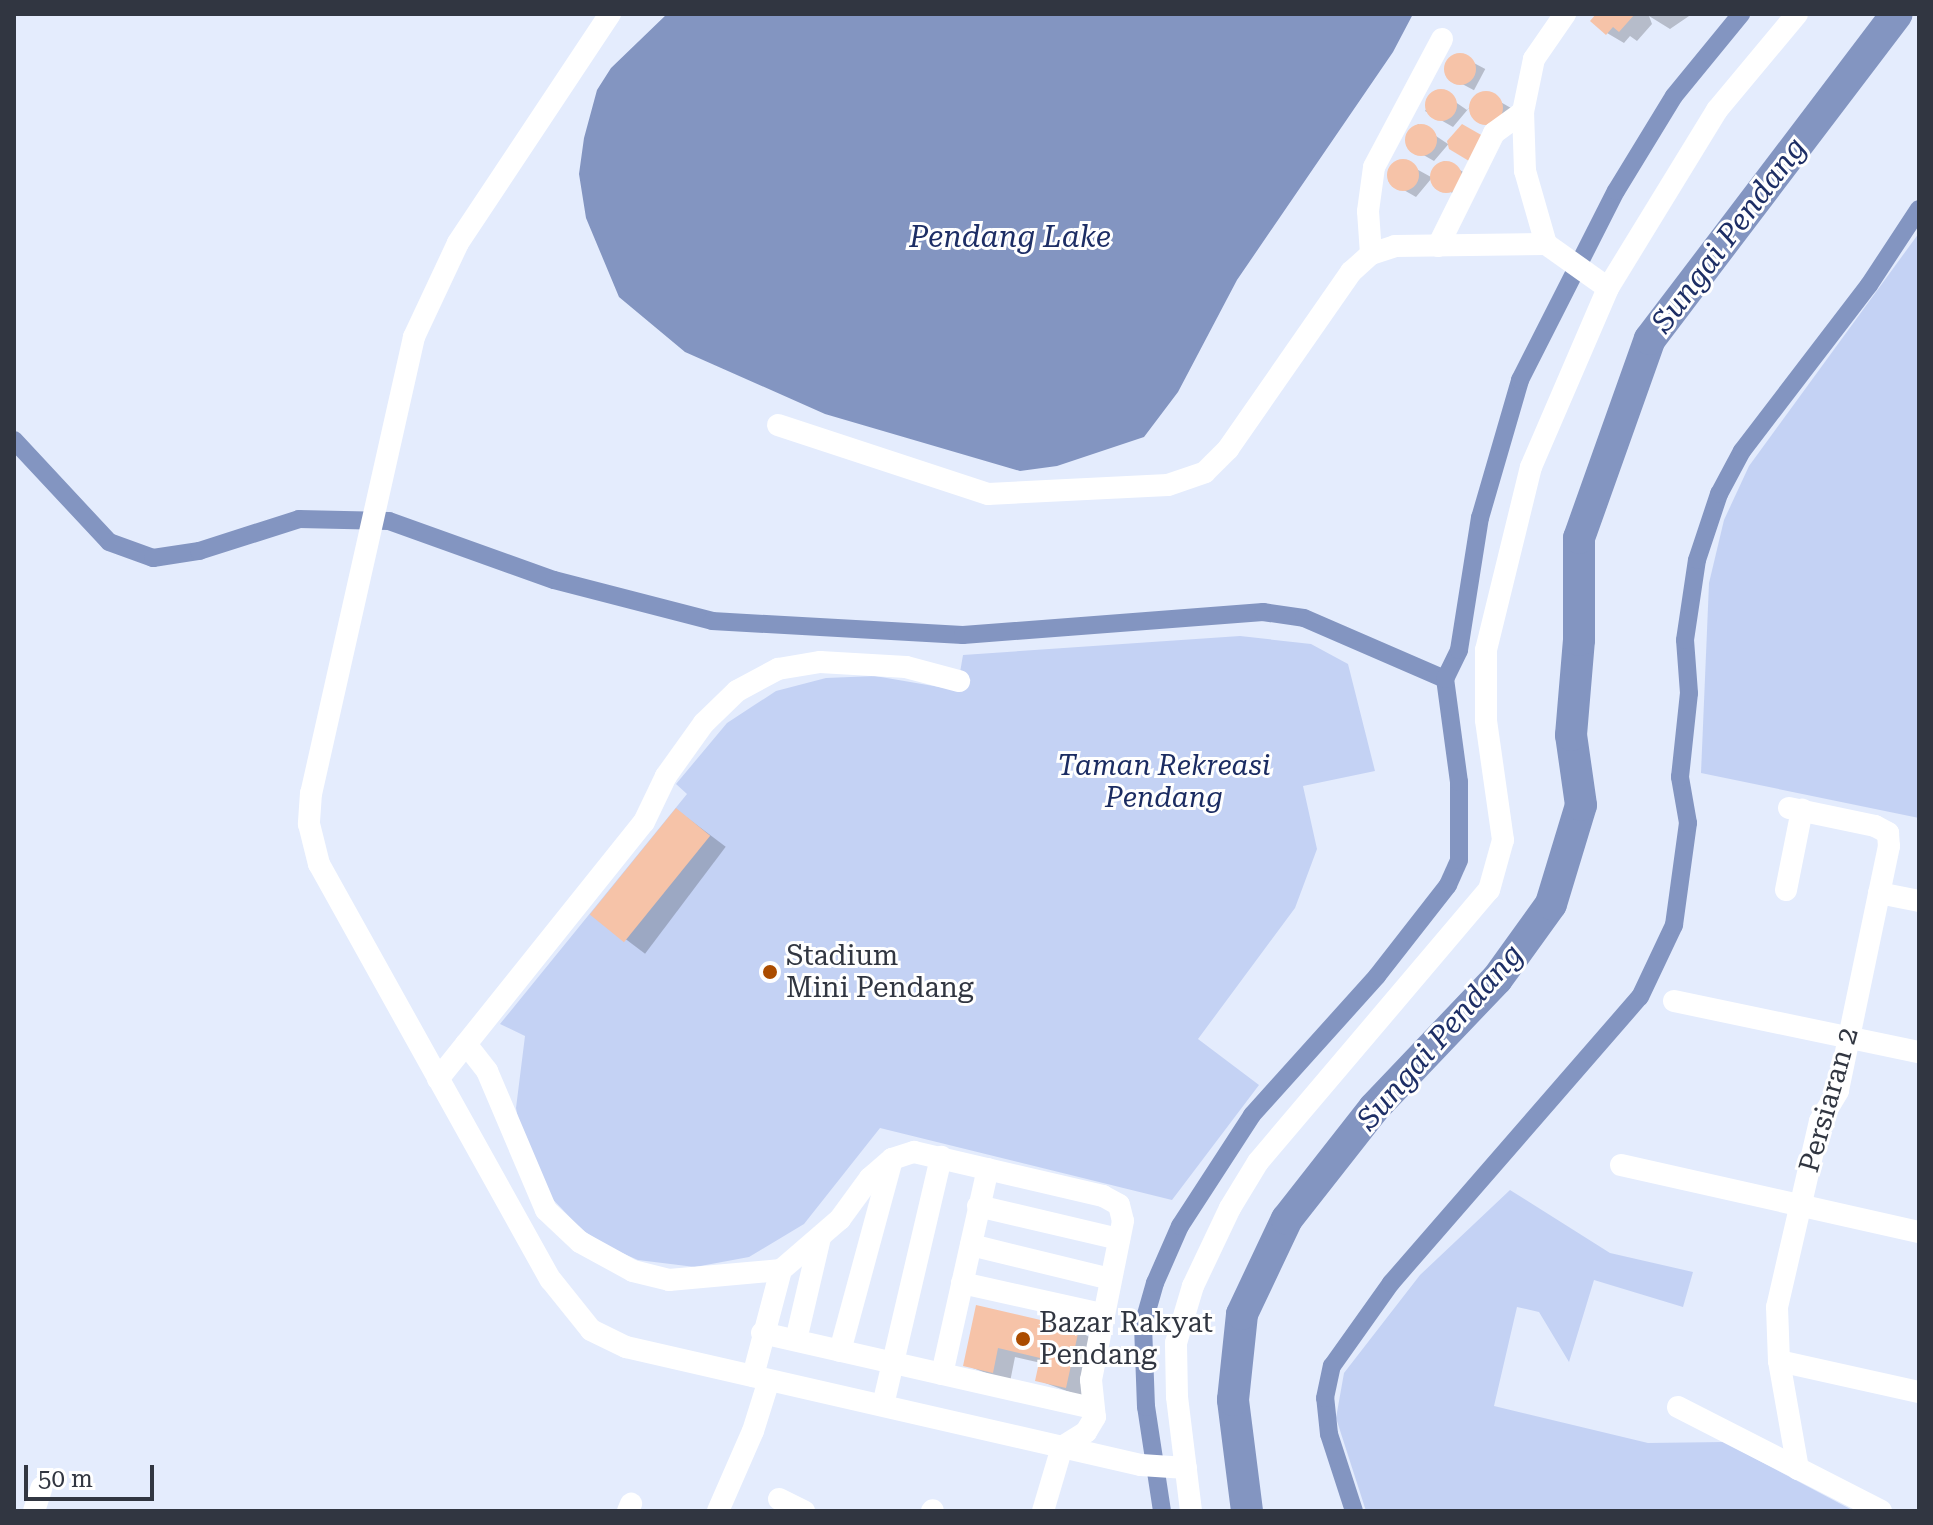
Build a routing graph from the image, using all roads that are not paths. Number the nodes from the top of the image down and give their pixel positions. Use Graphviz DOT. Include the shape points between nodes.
graph roads {
  1 [pos="610,14"];
  2 [pos="1565,14"];
  3 [pos="1797,14"];
  4 [pos="1442,39"];
  5 [pos="1523,112"];
  6 [pos="1546,244"];
  7 [pos="1438,246"];
  8 [pos="1371,254"];
  9 [pos="1600,282"];
  10 [pos="778,425"];
  11 [pos="959,681"];
  12 [pos="1786,890"];
  13 [pos="1879,893"];
  14 [pos="1919,901"];
  15 [pos="1674,1001"];
  16 [pos="1849,1038"];
  17 [pos="466,1044"];
  18 [pos="1919,1052"];
  19 [pos="438,1079"];
  20 [pos="941,1157"];
  21 [pos="892,1159"];
  22 [pos="1621,1165"];
  23 [pos="988,1169"];
  24 [pos="1800,1205"];
  25 [pos="978,1206"];
  26 [pos="1919,1232"];
  27 [pos="820,1238"];
  28 [pos="1119,1239"];
  29 [pos="971,1245"];
  30 [pos="781,1270"];
  31 [pos="1110,1279"];
  32 [pos="962,1283"];
  33 [pos="1102,1314"];
  34 [pos="762,1333"];
  35 [pos="796,1340"];
  36 [pos="840,1351"];
  37 [pos="1779,1361"];
  38 [pos="893,1364"];
  39 [pos="942,1374"];
  40 [pos="761,1378"];
  41 [pos="1919,1392"];
  42 [pos="883,1405"];
  43 [pos="1678,1407"];
  44 [pos="1092,1408"];
  45 [pos="1062,1447"];
  46 [pos="1176,1468"];
  47 [pos="1798,1469"];
  48 [pos="42,1487"];
  49 [pos="34,1511"];
  50 [pos="718,1511"];
  51 [pos="1043,1511"];
  52 [pos="1191,1511"];
  53 [pos="1881,1511"];
  1 -- 19 [label="street" via="433,287 414,337 311,793 309,824 319,864"];
  2 -- 5 [label="street" via="1534,59"];
  3 -- 9 [label="street" via="1717,110"];
  4 -- 8 [label="street" via="1374,167 1368,211"];
  5 -- 6 [label="street" via="1525,171"];
  5 -- 7 [label="street" via="1494,133"];
  6 -- 7 [label="street"];
  6 -- 9 [label="street"];
  7 -- 8 [label="street" via="1395,246"];
  8 -- 10 [label="street" via="1351,272 1228,449 1189,481 988,494"];
  9 -- 46 [label="street" via="1531,467 1486,650 1486,720 1503,840 1498,866 1476,910 1258,1162 1230,1208 1193,1286 1176,1343"];
  11 -- 17 [label="street" via="906,667 820,662 778,669 737,691 704,723 666,776 644,822"];
  12 -- 13 [label="street, Persiaran 2" via="1795,809 1888,833"];
  13 -- 14 [label="street"];
  13 -- 16 [label="street, Persiaran 2"];
  15 -- 16 [label="street"];
  16 -- 18 [label="street"];
  16 -- 24 [label="street, Persiaran 2" via="1836,1097 1820,1121"];
  17 -- 19 [label="street"];
  17 -- 30 [label="street" via="487,1071 546,1210 580,1242 633,1271 669,1280"];
  19 -- 40 [label="street" via="578,1319 626,1347"];
  20 -- 21 [label="street" via="914,1152"];
  20 -- 23 [label="street"];
  20 -- 38 [label="street"];
  21 -- 27 [label="street"];
  21 -- 36 [label="street"];
  22 -- 24 [label="street"];
  23 -- 25 [label="street"];
  23 -- 28 [label="street" via="1103,1196 1119,1205"];
  24 -- 26 [label="street"];
  24 -- 37 [label="street, Persiaran 2" via="1777,1307"];
  25 -- 28 [label="street"];
  25 -- 29 [label="street"];
  27 -- 30 [label="street"];
  27 -- 35 [label="street"];
  28 -- 31 [label="street"];
  29 -- 31 [label="street"];
  29 -- 32 [label="street"];
  30 -- 34 [label="street"];
  31 -- 33 [label="street"];
  32 -- 33 [label="street"];
  32 -- 39 [label="street"];
  33 -- 44 [label="street"];
  34 -- 35 [label="street"];
  34 -- 40 [label="street"];
  35 -- 36 [label="street"];
  36 -- 38 [label="street"];
  37 -- 41 [label="street"];
  37 -- 47 [label="street, Persiaran 2"];
  38 -- 39 [label="street"];
  38 -- 42 [label="street"];
  39 -- 44 [label="street"];
  40 -- 42 [label="street"];
  40 -- 50 [label="street" via="753,1431"];
  42 -- 45 [label="street"];
  43 -- 47 [label="street"];
  44 -- 45 [label="street" via="1095,1417 1086,1432"];
  45 -- 46 [label="street"];
  45 -- 51 [label="street"];
  46 -- 52 [label="street"];
  47 -- 53 [label="street"];
  48 -- 49 [label="street"];
}
